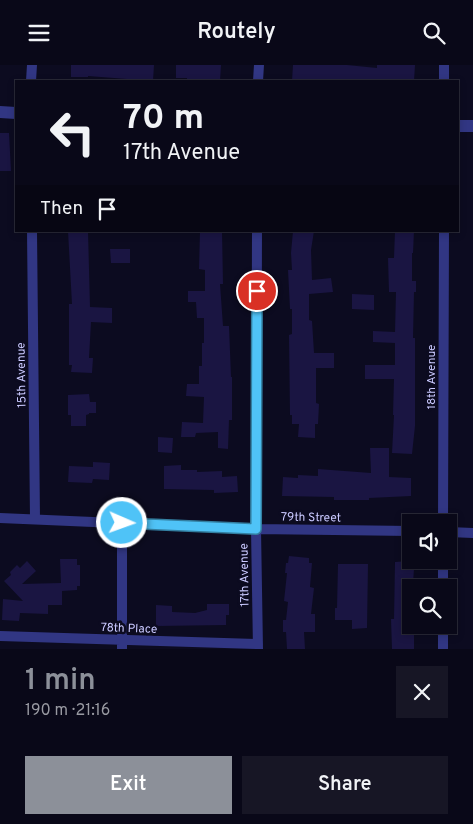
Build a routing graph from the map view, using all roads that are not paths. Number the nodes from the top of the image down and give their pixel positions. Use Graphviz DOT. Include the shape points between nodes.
graph roads {
  1 [pos="32,65"];
  2 [pos="258,65"];
  3 [pos="444,65"];
  4 [pos="32,80"];
  5 [pos="258,80"];
  6 [pos="444,80"];
  7 [pos="0,112"];
  8 [pos="15,113"];
  9 [pos="459,126"];
  10 [pos="473,126"];
  11 [pos="32,232"];
  12 [pos="257,232"];
  13 [pos="444,232"];
  14 [pos="443,514"];
  15 [pos="0,518"];
  16 [pos="35,519"];
  17 [pos="122,523"];
  18 [pos="256,529"];
  19 [pos="402,531"];
  20 [pos="457,532"];
  21 [pos="473,533"];
  22 [pos="443,634"];
  23 [pos="0,636"];
  24 [pos="122,645"];
  25 [pos="258,647"];
  26 [pos="443,649"];
  1 -- 4 [label="street"];
  2 -- 5 [label="street"];
  3 -- 6 [label="street"];
  7 -- 8 [label="street"];
  9 -- 10 [label="street"];
  11 -- 16 [label="street, 15th Avenue"];
  12 -- 18 [label="street, 17th Avenue"];
  13 -- 14 [label="street, 18th Avenue"];
  15 -- 16 [label="street, 79th Street"];
  16 -- 17 [label="street, 79th Street"];
  17 -- 18 [label="street, 79th Street"];
  17 -- 24 [label="street"];
  18 -- 19 [label="street, 79th Street"];
  18 -- 25 [label="street, 17th Avenue"];
  20 -- 21 [label="street"];
  22 -- 26 [label="street"];
  23 -- 24 [label="street, 78th Place"];
  24 -- 25 [label="street, 78th Place"];
}
